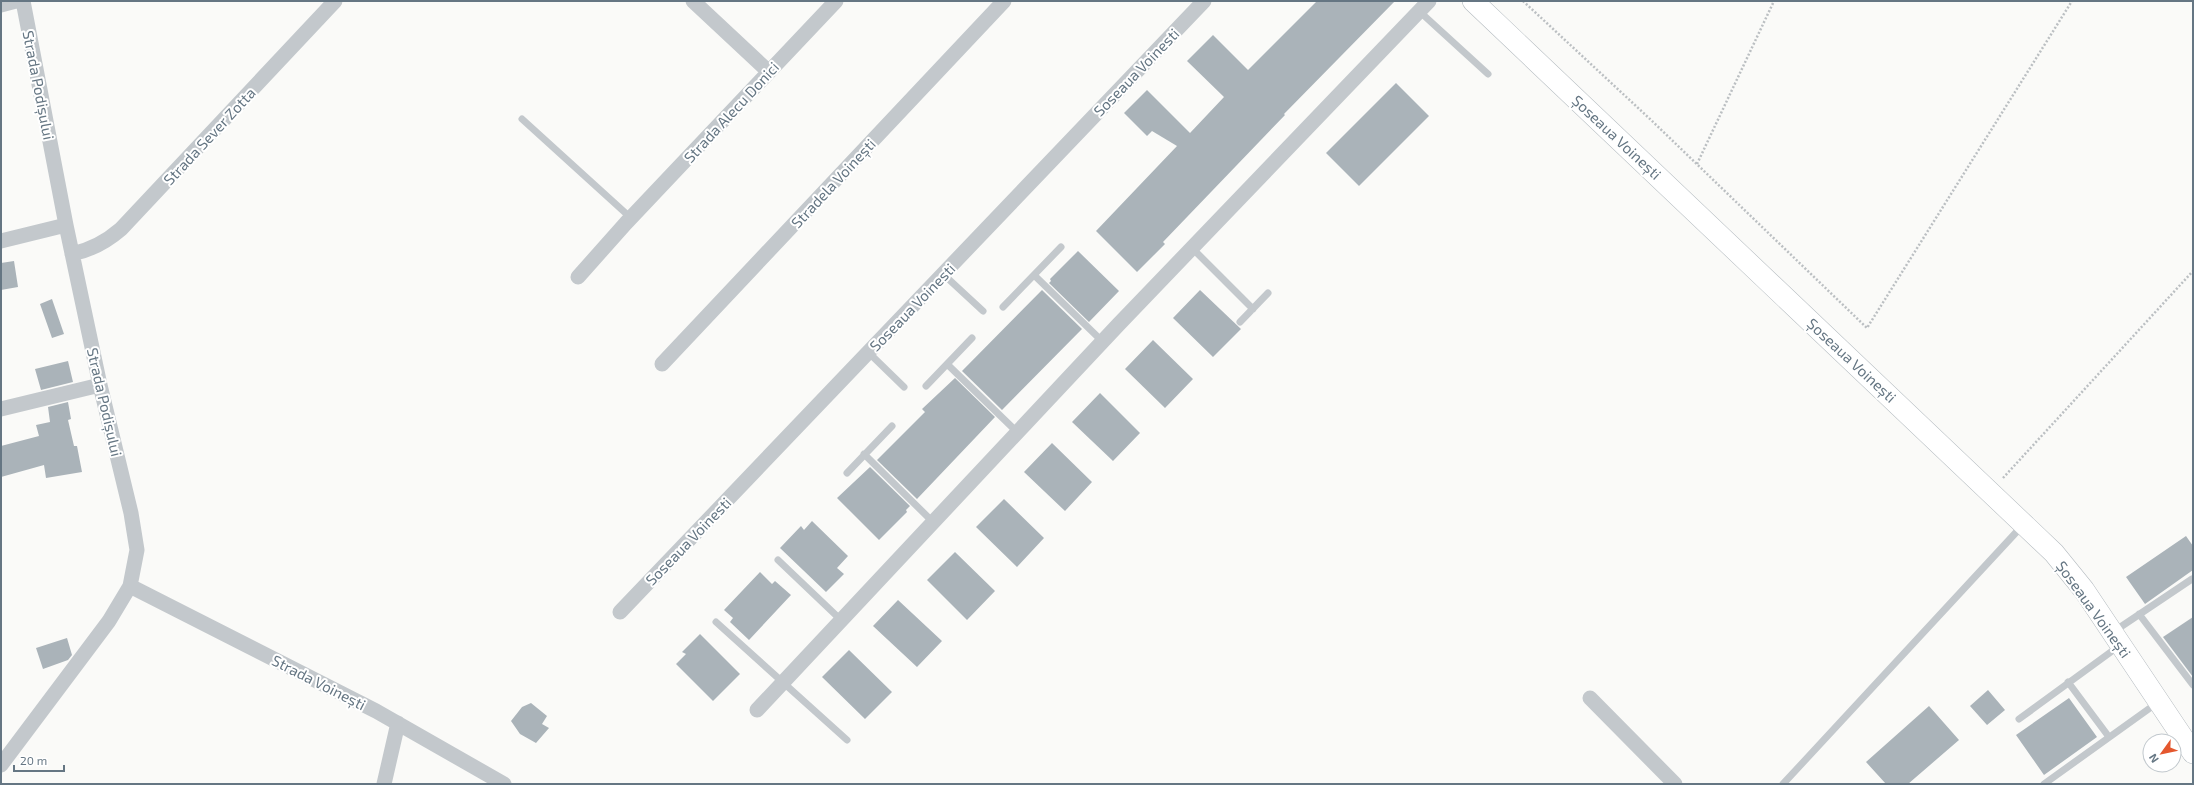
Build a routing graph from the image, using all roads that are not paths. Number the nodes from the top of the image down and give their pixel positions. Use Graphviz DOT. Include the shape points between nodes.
graph roads {
  1 [pos="16,1"];
  2 [pos="23,1"];
  3 [pos="335,1"];
  4 [pos="693,1"];
  5 [pos="836,1"];
  6 [pos="1004,1"];
  7 [pos="1204,1"];
  8 [pos="1473,1"];
  9 [pos="1,5"];
  10 [pos="1424,6"];
  11 [pos="769,72"];
  12 [pos="1488,74"];
  13 [pos="522,119"];
  14 [pos="628,220"];
  15 [pos="66,225"];
  16 [pos="1,241"];
  17 [pos="1061,247"];
  18 [pos="1192,248"];
  19 [pos="72,254"];
  20 [pos="943,274"];
  21 [pos="1034,276"];
  22 [pos="578,277"];
  23 [pos="1268,293"];
  24 [pos="1004,307"];
  25 [pos="1253,309"];
  26 [pos="983,311"];
  27 [pos="1240,322"];
  28 [pos="972,338"];
  29 [pos="1102,341"];
  30 [pos="868,352"];
  31 [pos="662,364"];
  32 [pos="947,364"];
  33 [pos="100,385"];
  34 [pos="926,386"];
  35 [pos="904,387"];
  36 [pos="1,409"];
  37 [pos="892,426"];
  38 [pos="1017,432"];
  39 [pos="864,454"];
  40 [pos="847,473"];
  41 [pos="933,522"];
  42 [pos="2024,524"];
  43 [pos="778,560"];
  44 [pos="2192,579"];
  45 [pos="130,586"];
  46 [pos="620,612"];
  47 [pos="2139,614"];
  48 [pos="841,620"];
  49 [pos="716,622"];
  50 [pos="2117,638"];
  51 [pos="782,682"];
  52 [pos="2068,682"];
  53 [pos="2193,686"];
  54 [pos="1590,698"];
  55 [pos="2159,702"];
  56 [pos="757,710"];
  57 [pos="2018,719"];
  58 [pos="398,723"];
  59 [pos="2109,738"];
  60 [pos="847,740"];
  61 [pos="2193,753"];
  62 [pos="1,765"];
  63 [pos="384,784"];
  64 [pos="504,784"];
  65 [pos="1675,784"];
  66 [pos="1783,784"];
  67 [pos="2044,784"];
  1 -- 9 [label="street"];
  2 -- 15 [label="street, Strada Podișului"];
  3 -- 19 [label="street, Strada Sever Zotta" via="121,229 108,241 84,252"];
  4 -- 11 [label="street"];
  5 -- 11 [label="street, Strada Alecu Donici"];
  6 -- 31 [label="street, Stradela Voinești"];
  7 -- 20 [label="street, Soseaua Voinesti"];
  8 -- 42 [label="main road, Șoseaua Voinești"];
  10 -- 12 [label="lane"];
  10 -- 18 [label="street"];
  11 -- 14 [label="street, Strada Alecu Donici"];
  13 -- 14 [label="lane"];
  14 -- 22 [label="street, Strada Alecu Donici"];
  15 -- 16 [label="street"];
  15 -- 19 [label="street, Strada Podișului"];
  17 -- 21 [label="lane"];
  18 -- 25 [label="lane"];
  18 -- 29 [label="street"];
  19 -- 33 [label="street, Strada Podișului"];
  20 -- 26 [label="lane"];
  20 -- 30 [label="street, Soseaua Voinesti"];
  21 -- 24 [label="lane"];
  21 -- 29 [label="lane"];
  23 -- 25 [label="lane"];
  25 -- 27 [label="lane"];
  28 -- 32 [label="lane"];
  29 -- 38 [label="street"];
  30 -- 35 [label="lane"];
  30 -- 46 [label="street, Soseaua Voinesti"];
  32 -- 34 [label="lane"];
  32 -- 38 [label="lane"];
  33 -- 36 [label="street"];
  33 -- 45 [label="street, Strada Podișului" via="131,513 137,550"];
  37 -- 39 [label="lane"];
  38 -- 41 [label="street"];
  39 -- 40 [label="lane"];
  39 -- 41 [label="lane"];
  41 -- 48 [label="street"];
  42 -- 50 [label="main road, Șoseaua Voinești" via="2068,570"];
  42 -- 66 [label="lane"];
  43 -- 48 [label="lane"];
  44 -- 47 [label="lane"];
  45 -- 58 [label="street, Strada Voinești"];
  45 -- 62 [label="street, Strada Podișului" via="109,621"];
  47 -- 50 [label="lane"];
  47 -- 53 [label="lane"];
  48 -- 51 [label="street"];
  49 -- 51 [label="lane"];
  50 -- 52 [label="lane"];
  50 -- 55 [label="main road, Șoseaua Voinești"];
  51 -- 56 [label="street"];
  51 -- 60 [label="lane"];
  52 -- 57 [label="lane"];
  52 -- 59 [label="lane"];
  54 -- 65 [label="street"];
  55 -- 59 [label="lane"];
  55 -- 61 [label="main road, Șoseaua Voinești"];
  58 -- 63 [label="street"];
  58 -- 64 [label="street, Strada Voinești"];
  59 -- 67 [label="lane"];
}
